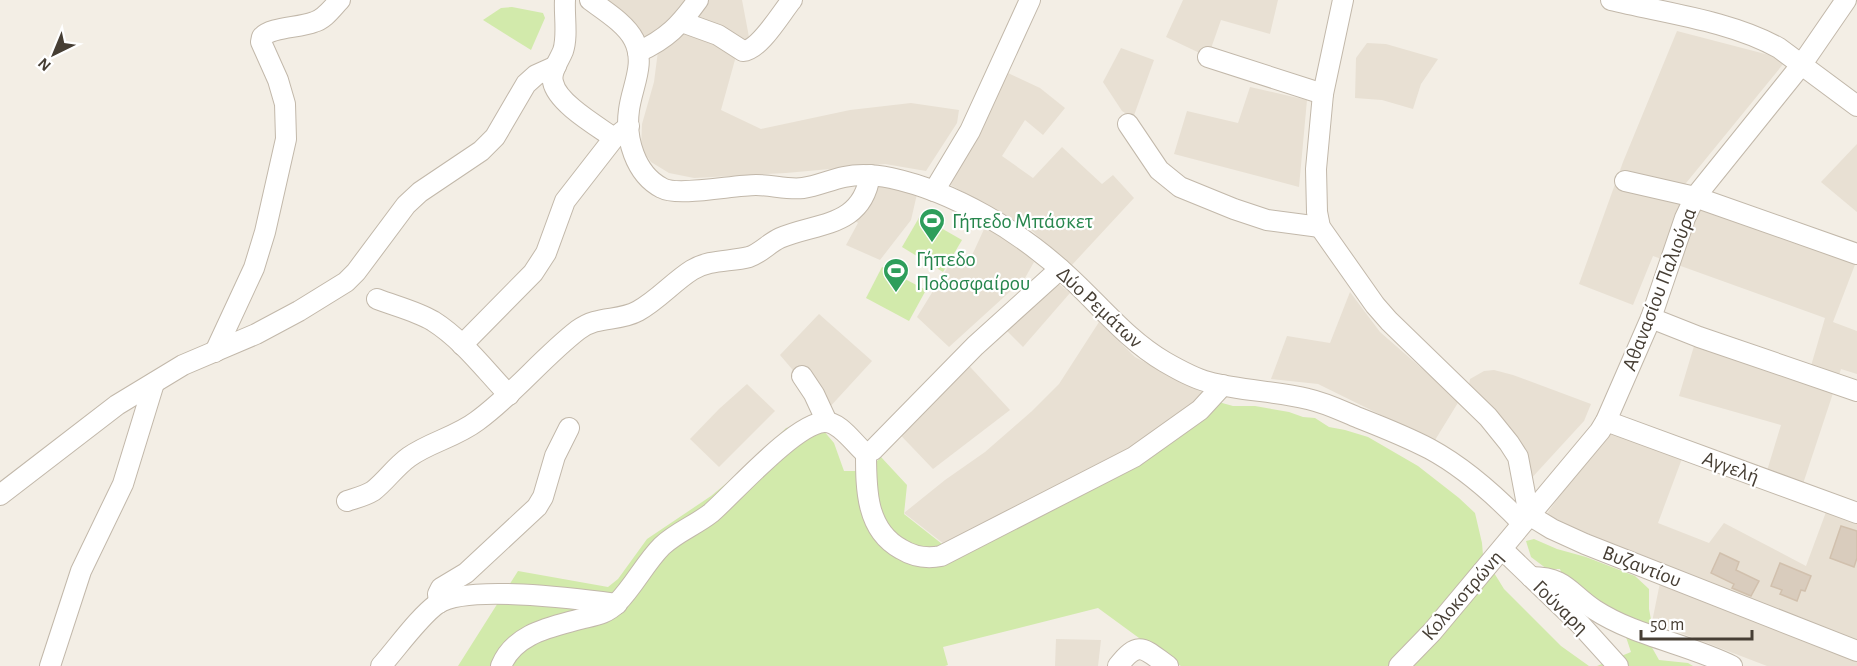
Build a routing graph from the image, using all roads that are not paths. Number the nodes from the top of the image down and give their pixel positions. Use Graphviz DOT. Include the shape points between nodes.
graph roads {
  1 [pos="340,0"];
  2 [pos="565,0"];
  3 [pos="590,0"];
  4 [pos="698,0"];
  5 [pos="792,0"];
  6 [pos="1030,0"];
  7 [pos="1343,0"];
  8 [pos="1611,0"];
  9 [pos="1846,0"];
  10 [pos="682,22"];
  11 [pos="638,52"];
  12 [pos="1208,57"];
  13 [pos="1802,64"];
  14 [pos="556,66"];
  15 [pos="1323,94"];
  16 [pos="1857,106"];
  17 [pos="1128,124"];
  18 [pos="622,132"];
  19 [pos="870,176"];
  20 [pos="1625,181"];
  21 [pos="934,191"];
  22 [pos="1695,197"];
  23 [pos="1320,227"];
  24 [pos="1857,254"];
  25 [pos="1060,269"];
  26 [pos="377,299"];
  27 [pos="1651,318"];
  28 [pos="462,345"];
  29 [pos="216,352"];
  30 [pos="802,376"];
  31 [pos="154,383"];
  32 [pos="1223,385"];
  33 [pos="1857,391"];
  34 [pos="509,395"];
  35 [pos="1606,421"];
  36 [pos="827,422"];
  37 [pos="569,428"];
  38 [pos="866,453"];
  39 [pos="0,495"];
  40 [pos="347,501"];
  41 [pos="1857,513"];
  42 [pos="1526,519"];
  43 [pos="1502,549"];
  44 [pos="1531,577"];
  45 [pos="439,603"];
  46 [pos="616,604"];
  47 [pos="1447,612"];
  48 [pos="1857,651"];
  49 [pos="50,666"];
  50 [pos="381,666"];
  51 [pos="501,666"];
  52 [pos="1118,666"];
  53 [pos="1168,666"];
  54 [pos="1386,666"];
  55 [pos="1399,666"];
  56 [pos="1618,666"];
  57 [pos="1732,666"];
  1 -- 29 [label="street" via="315,22 270,31 262,37 285,104 286,139 254,268"];
  2 -- 14 [label="street" via="564,44"];
  3 -- 11 [label="street" via="630,33"];
  4 -- 10 [label="street"];
  5 -- 10 [label="street" via="748,51"];
  6 -- 21 [label="street" via="970,131"];
  7 -- 15 [label="street"];
  8 -- 13 [label="street" via="1759,38"];
  9 -- 13 [label="street, Αθανασίου Παλιούρα"];
  10 -- 11 [label="street" via="658,43"];
  11 -- 18 [label="street, Δύο Ρεμάτων" via="639,68"];
  12 -- 15 [label="street"];
  13 -- 16 [label="street"];
  13 -- 22 [label="street, Αθανασίου Παλιούρα"];
  14 -- 18 [label="street" via="552,77 559,94 586,119"];
  14 -- 29 [label="street" via="526,84 495,137 482,151 412,199 346,282 291,316"];
  15 -- 23 [label="street" via="1316,169"];
  17 -- 23 [label="street" via="1159,170 1180,187 1267,220"];
  18 -- 19 [label="street, Δύο Ρεμάτων" via="643,171 653,183 670,192 756,185 801,188 843,177"];
  18 -- 28 [label="street" via="565,201 550,244 532,273"];
  19 -- 21 [label="street, Δύο Ρεμάτων" via="888,177"];
  19 -- 34 [label="street" via="864,197 845,216 782,238 751,256 706,264 638,311 588,324"];
  20 -- 22 [label="street"];
  21 -- 25 [label="street, Δύο Ρεμάτων" via="1004,228"];
  22 -- 24 [label="street"];
  22 -- 27 [label="street, Αθανασίου Παλιούρα"];
  23 -- 42 [label="street" via="1389,321 1488,417 1509,443 1518,457"];
  25 -- 32 [label="street, Δύο Ρεμάτων" via="1146,350 1188,374"];
  25 -- 38 [label="street"];
  26 -- 28 [label="street" via="432,321"];
  27 -- 33 [label="street"];
  27 -- 35 [label="street, Αθανασίου Παλιούρα"];
  28 -- 34 [label="street"];
  29 -- 31 [label="street" via="183,365"];
  30 -- 36 [label="street"];
  31 -- 39 [label="street" via="117,405"];
  31 -- 49 [label="street" via="123,484 81,571"];
  32 -- 38 [label="street" via="1200,410 1134,457 929,558 910,555 880,531 868,501"];
  32 -- 42 [label="street, Δύο Ρεμάτων" via="1312,399 1413,441 1456,465"];
  34 -- 40 [label="street" via="461,432 410,456 372,492"];
  35 -- 41 [label="street, Αγγελή"];
  35 -- 42 [label="street, Αθανασίου Παλιούρα"];
  36 -- 38 [label="street"];
  36 -- 46 [label="street" via="813,425 793,438 712,512 675,535"];
  37 -- 45 [label="street" via="537,507 466,573 441,588"];
  42 -- 43 [label="street, Κολοκοτρώνη"];
  42 -- 48 [label="street, Βυζαντίου"];
  43 -- 44 [label="street, Γούναρη"];
  43 -- 47 [label="street, Κολοκοτρώνη"];
  44 -- 56 [label="street, Γούναρη"];
  44 -- 57 [label="street" via="1556,580 1611,620"];
  45 -- 46 [label="street" via="484,594"];
  45 -- 50 [label="street"];
  46 -- 51 [label="street" via="607,612 524,638"];
  47 -- 54 [label="street" via="1427,621"];
  47 -- 55 [label="street, Κολοκοτρώνη"];
  52 -- 53 [label="street" via="1136,649"];
}
